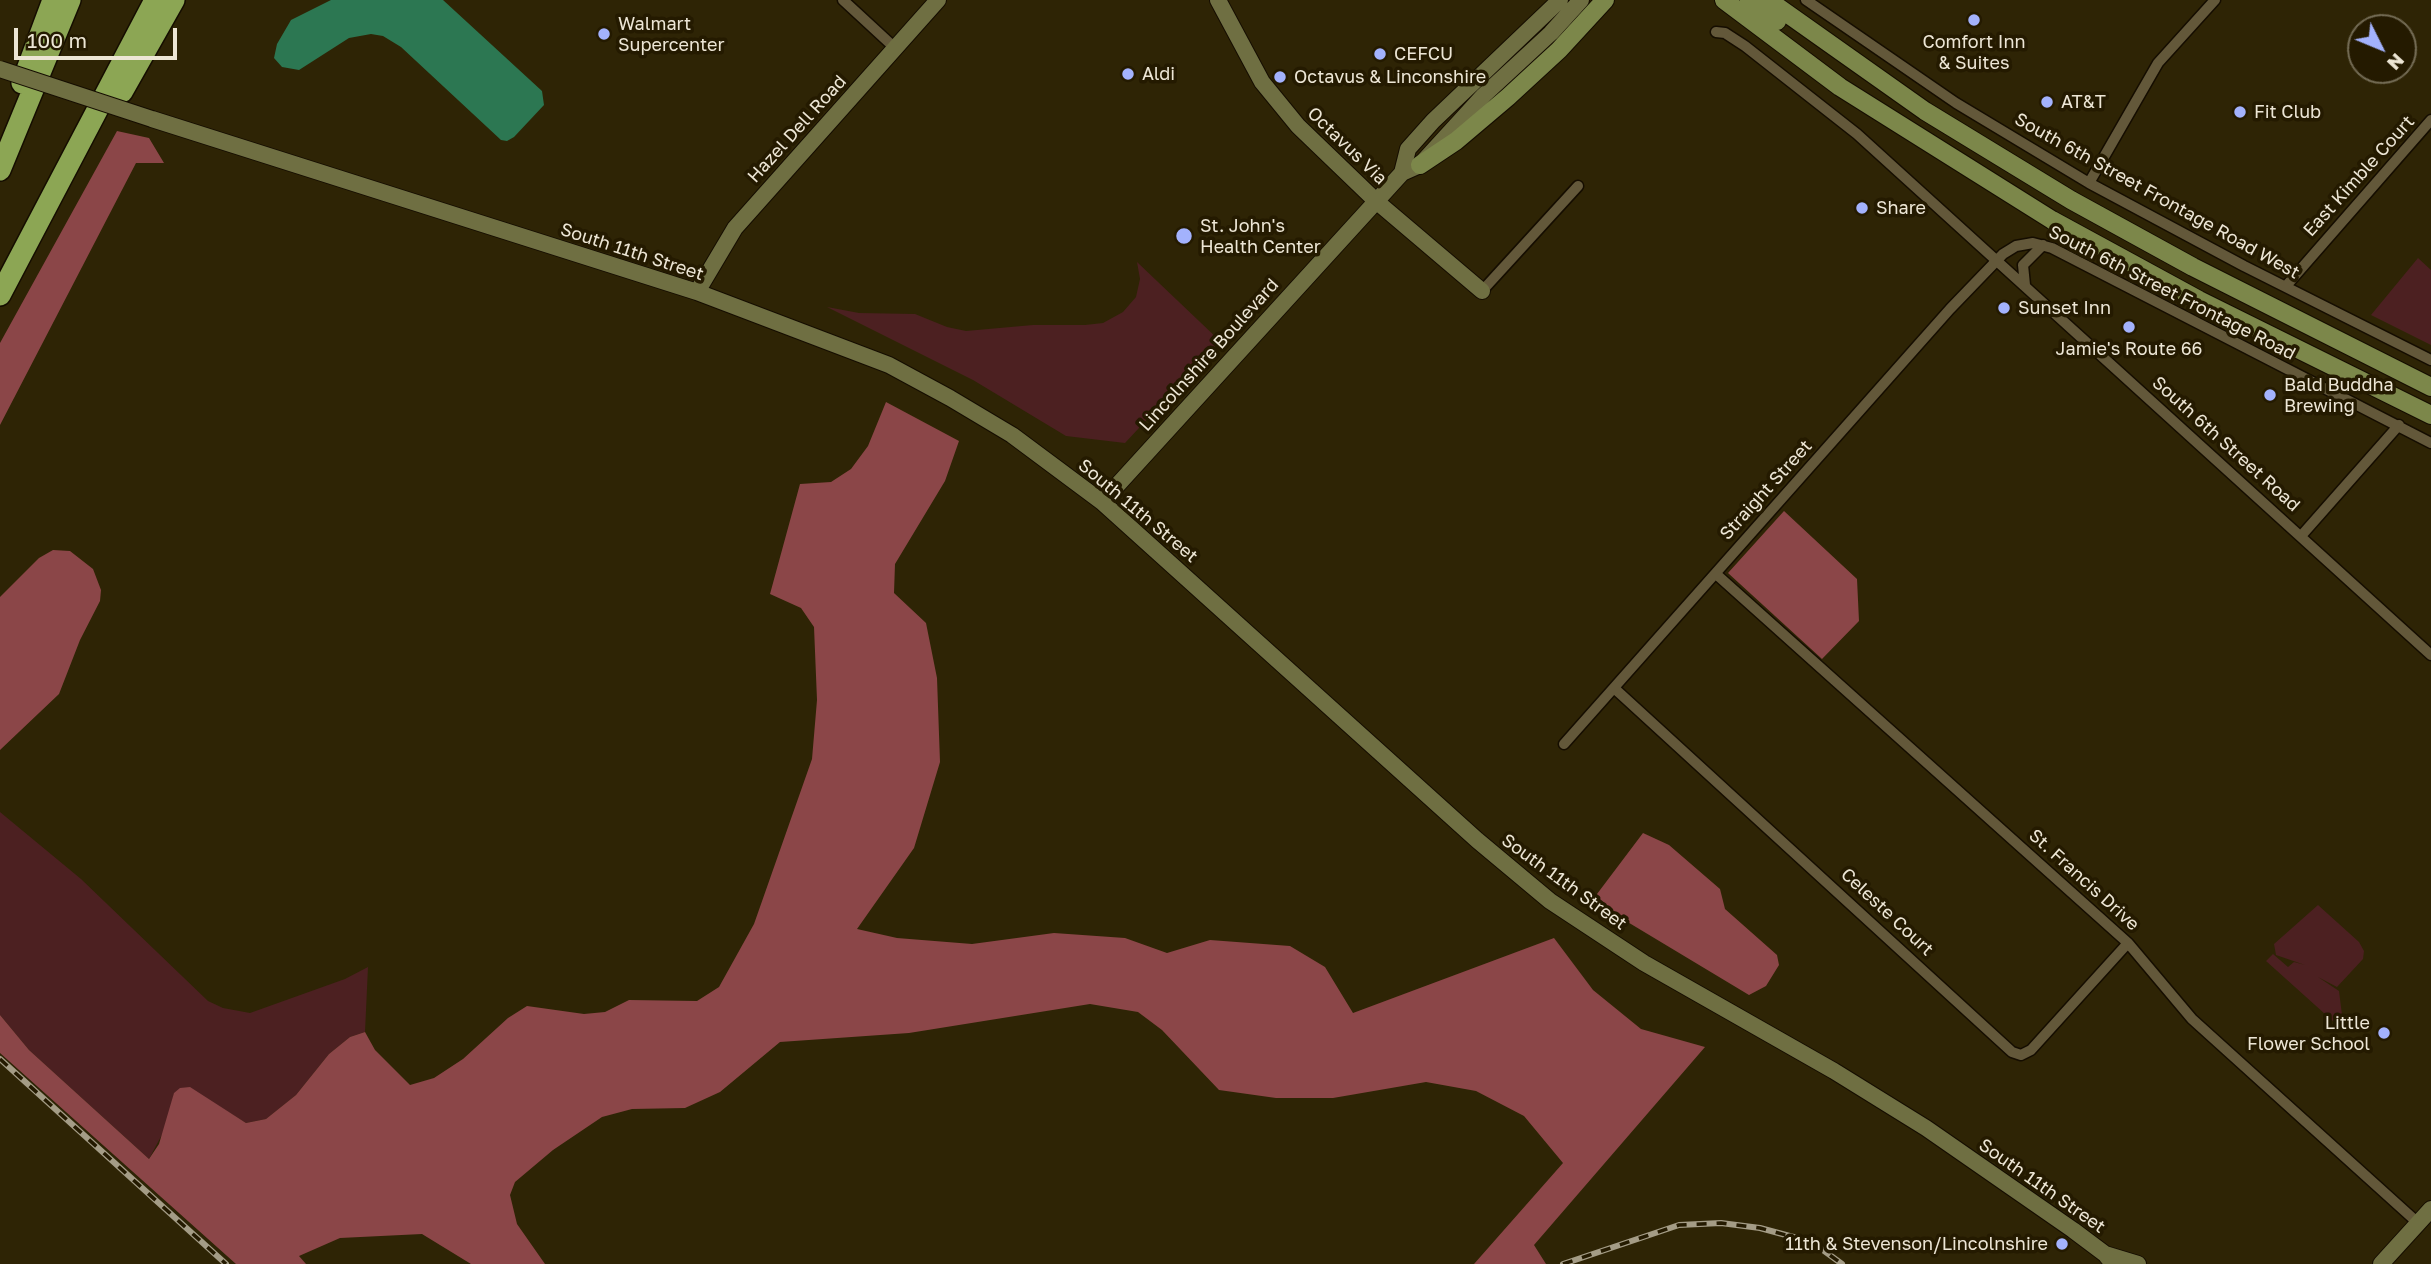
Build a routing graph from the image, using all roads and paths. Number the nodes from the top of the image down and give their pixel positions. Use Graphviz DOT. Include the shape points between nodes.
graph roads {
  1 [pos="53,0"];
  2 [pos="70,0"];
  3 [pos="155,0"];
  4 [pos="174,0"];
  5 [pos="843,0"];
  6 [pos="938,0"];
  7 [pos="1218,0"];
  8 [pos="1560,0"];
  9 [pos="1581,0"];
  10 [pos="1605,0"];
  11 [pos="1724,0"];
  12 [pos="1749,0"];
  13 [pos="1768,0"];
  14 [pos="1806,0"];
  15 [pos="2215,0"];
  16 [pos="1716,32"];
  17 [pos="895,48"];
  18 [pos="0,69"];
  19 [pos="1917,106"];
  20 [pos="2431,120"];
  21 [pos="0,142"];
  22 [pos="1420,165"];
  23 [pos="0,170"];
  24 [pos="1402,173"];
  25 [pos="2089,183"];
  26 [pos="1578,186"];
  27 [pos="55,193"];
  28 [pos="1376,201"];
  29 [pos="2043,245"];
  30 [pos="1996,260"];
  31 [pos="2025,286"];
  32 [pos="2286,286"];
  33 [pos="697,292"];
  34 [pos="1482,292"];
  35 [pos="0,295"];
  36 [pos="2431,360"];
  37 [pos="2431,387"];
  38 [pos="2431,415"];
  39 [pos="2399,425"];
  40 [pos="2431,443"];
  41 [pos="1102,502"];
  42 [pos="2301,536"];
  43 [pos="1716,574"];
  44 [pos="2431,655"];
  45 [pos="1614,688"];
  46 [pos="1564,744"];
  47 [pos="2128,943"];
  48 [pos="2431,1209"];
  49 [pos="2418,1223"];
  50 [pos="2109,1259"];
  51 [pos="2138,1264"];
  52 [pos="2382,1264"];
  1 -- 21 [label="highway"];
  2 -- 23 [label="highway"];
  3 -- 27 [label="highway"];
  4 -- 27 [label="highway" via="95,140"];
  5 -- 17 [label="street"];
  6 -- 17 [label="street, Hazel Dell Road"];
  7 -- 28 [label="street, Octavus Via" via="1275,99"];
  8 -- 24 [label="street, Lincolnshire Boulevard" via="1433,121 1408,149"];
  9 -- 22 [label="street, Lincolnshire Boulevard" via="1484,94"];
  10 -- 22 [label="main road" via="1508,97"];
  11 -- 38 [label="main road" via="1840,87 2052,220 2199,300"];
  12 -- 19 [label="main road" via="1851,75"];
  13 -- 19 [label="main road"];
  14 -- 25 [label="street, South 6th Street Frontage Road West" via="1956,103"];
  15 -- 25 [label="street" via="2158,64"];
  16 -- 30 [label="street" via="1745,46 1824,106"];
  17 -- 33 [label="street, Hazel Dell Road" via="735,228"];
  18 -- 33 [label="street, South 11th Street, bridge"];
  19 -- 37 [label="main road" via="2117,226"];
  20 -- 32 [label="street, East Kimble Court"];
  22 -- 24 [label="street, Lincolnshire Boulevard"];
  24 -- 28 [label="street, Lincolnshire Boulevard"];
  25 -- 32 [label="street, South 6th Street Frontage Road West"];
  26 -- 34 [label="street"];
  27 -- 35 [label="highway"];
  28 -- 34 [label="street, Octavus Via"];
  28 -- 41 [label="street, Lincolnshire Boulevard"];
  29 -- 30 [label="street, South 6th Street Frontage Road" via="2016,246"];
  29 -- 31 [label="street" via="2023,265"];
  29 -- 39 [label="street, South 6th Street Frontage Road"];
  30 -- 31 [label="street, South 6th Street Road"];
  30 -- 43 [label="street, Straight Street"];
  31 -- 42 [label="street, South 6th Street Road"];
  32 -- 36 [label="street, South 6th Street Frontage Road West"];
  33 -- 41 [label="street, South 11th Street" via="889,365 1012,435"];
  39 -- 40 [label="street, South 6th Street Frontage Road"];
  39 -- 42 [label="street"];
  41 -- 50 [label="street, South 11th Street" via="1476,840 1550,901 1644,963 1926,1128"];
  42 -- 44 [label="street, South 6th Street Road"];
  43 -- 45 [label="street, Straight Street"];
  43 -- 47 [label="street, St. Francis Drive"];
  45 -- 46 [label="street, Straight Street"];
  45 -- 47 [label="street, Celeste Court" via="2012,1052 2021,1055 2031,1050"];
  47 -- 49 [label="street, St. Francis Drive" via="2192,1019"];
  48 -- 49 [label="street"];
  49 -- 52 [label="street"];
  50 -- 51 [label="street, South 11th Street"];
}
